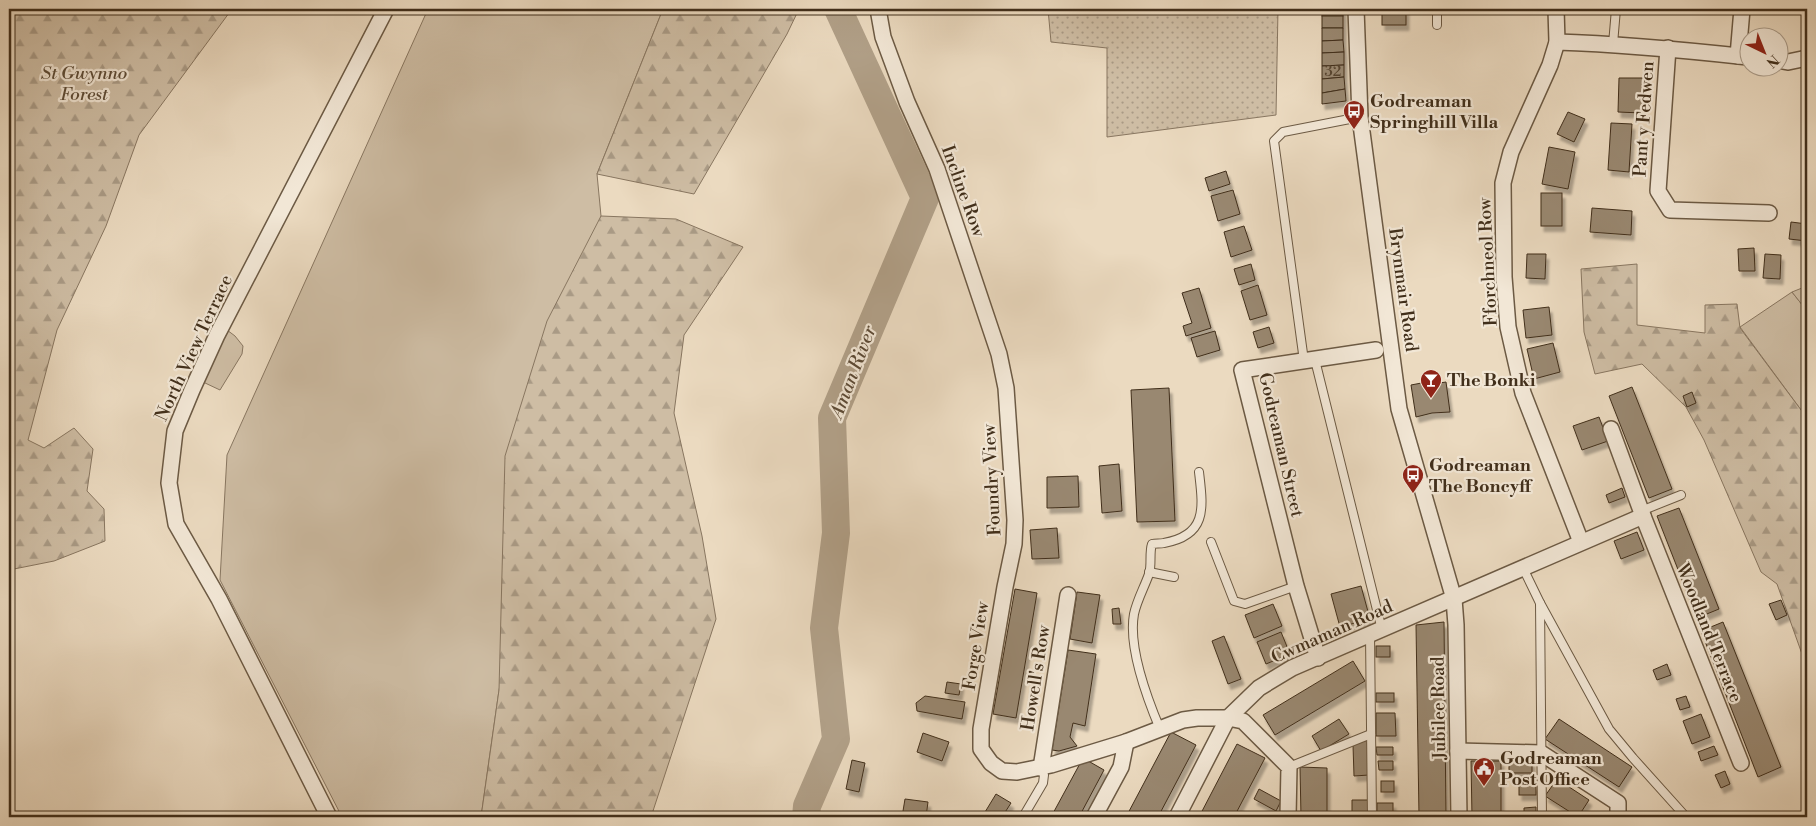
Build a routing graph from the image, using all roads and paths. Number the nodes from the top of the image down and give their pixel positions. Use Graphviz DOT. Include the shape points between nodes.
graph roads {
  1 [pos="386,9"];
  2 [pos="878,9"];
  3 [pos="1356,9"];
  4 [pos="1437,9"];
  5 [pos="1556,9"];
  6 [pos="1616,9"];
  7 [pos="1742,9"];
  8 [pos="1437,25"];
  9 [pos="1742,28"];
  10 [pos="1557,42"];
  11 [pos="1613,44"];
  12 [pos="1668,48"];
  13 [pos="1738,56"];
  14 [pos="1807,58"];
  15 [pos="1788,62"];
  16 [pos="1360,117"];
  17 [pos="1769,213"];
  18 [pos="1376,350"];
  19 [pos="1310,360"];
  20 [pos="1006,388"];
  21 [pos="1611,429"];
  22 [pos="1199,472"];
  23 [pos="1681,494"];
  24 [pos="1642,513"];
  25 [pos="1211,542"];
  26 [pos="1581,542"];
  27 [pos="1523,568"];
  28 [pos="1010,569"];
  29 [pos="1150,572"];
  30 [pos="1174,577"];
  31 [pos="1296,586"];
  32 [pos="1068,595"];
  33 [pos="1454,599"];
  34 [pos="1540,603"];
  35 [pos="1376,632"];
  36 [pos="1318,658"];
  37 [pos="1228,718"];
  38 [pos="1160,729"];
  39 [pos="1371,734"];
  40 [pos="1126,742"];
  41 [pos="1458,751"];
  42 [pos="1541,753"];
  43 [pos="1741,763"];
  44 [pos="1289,767"];
  45 [pos="1041,768"];
  46 [pos="329,817"];
  47 [pos="1023,817"];
  48 [pos="1094,817"];
  49 [pos="1177,817"];
  50 [pos="1288,817"];
  51 [pos="1372,817"];
  52 [pos="1459,817"];
  53 [pos="1542,817"];
  54 [pos="1618,817"];
  55 [pos="1686,817"];
  1 -- 46 [label="street, North View Terrace" via="217,335 175,431 169,483 176,524 219,599"];
  2 -- 20 [label="street, Incline Row" via="883,37 907,102 938,169 999,354"];
  3 -- 16 [label="street, Brynmair Road"];
  4 -- 8 [label="lane"];
  5 -- 10 [label="street, Fforchneol Row"];
  6 -- 11 [label="lane"];
  7 -- 9 [label="street"];
  10 -- 11 [label="street"];
  10 -- 26 [label="street, Fforchneol Row" via="1511,152 1503,183 1504,277 1508,327 1523,393"];
  11 -- 12 [label="street"];
  12 -- 13 [label="street"];
  12 -- 17 [label="street, Pant y Fedwen" via="1658,191 1670,210"];
  14 -- 15 [label="street"];
  16 -- 19 [label="lane" via="1283,132 1274,141"];
  16 -- 33 [label="street, Brynmair Road" via="1399,409"];
  18 -- 19 [label="street, Godreaman Street"];
  19 -- 31 [label="street, Godreaman Street" via="1242,370"];
  19 -- 35 [label="lane"];
  20 -- 28 [label="street, Foundry View" via="1015,520"];
  21 -- 24 [label="street, Woodland Terrace"];
  22 -- 29 [label="lane" via="1200,520 1183,536 1152,544"];
  23 -- 24 [label="lane"];
  24 -- 26 [label="street"];
  24 -- 43 [label="street, Woodland Terrace"];
  25 -- 31 [label="lane" via="1234,601 1245,604"];
  26 -- 27 [label="street"];
  27 -- 33 [label="street"];
  27 -- 34 [label="lane"];
  28 -- 45 [label="street, Forge View" via="981,749 1002,771"];
  29 -- 30 [label="lane"];
  29 -- 38 [label="lane" via="1134,612 1133,644"];
  31 -- 36 [label="street, Godreaman Street"];
  32 -- 45 [label="street, Howell's Row"];
  33 -- 35 [label="street, Cwmaman Road"];
  33 -- 41 [label="street, Jubilee Road"];
  34 -- 42 [label="lane"];
  34 -- 55 [label="lane" via="1609,729"];
  35 -- 36 [label="street, Cwmaman Road"];
  35 -- 39 [label="lane"];
  36 -- 37 [label="street, Cwmaman Road" via="1292,668 1259,688"];
  37 -- 38 [label="street" via="1183,720"];
  37 -- 44 [label="street" via="1243,722"];
  37 -- 49 [label="street, Cwmaman Road"];
  38 -- 40 [label="street"];
  39 -- 44 [label="lane"];
  39 -- 51 [label="lane"];
  40 -- 45 [label="street"];
  40 -- 48 [label="street" via="1121,767"];
  41 -- 42 [label="street"];
  41 -- 52 [label="street, Jubilee Road"];
  42 -- 53 [label="lane"];
  42 -- 54 [label="street" via="1618,803"];
  44 -- 50 [label="street"];
  45 -- 47 [label="lane" via="1043,783"];
}
